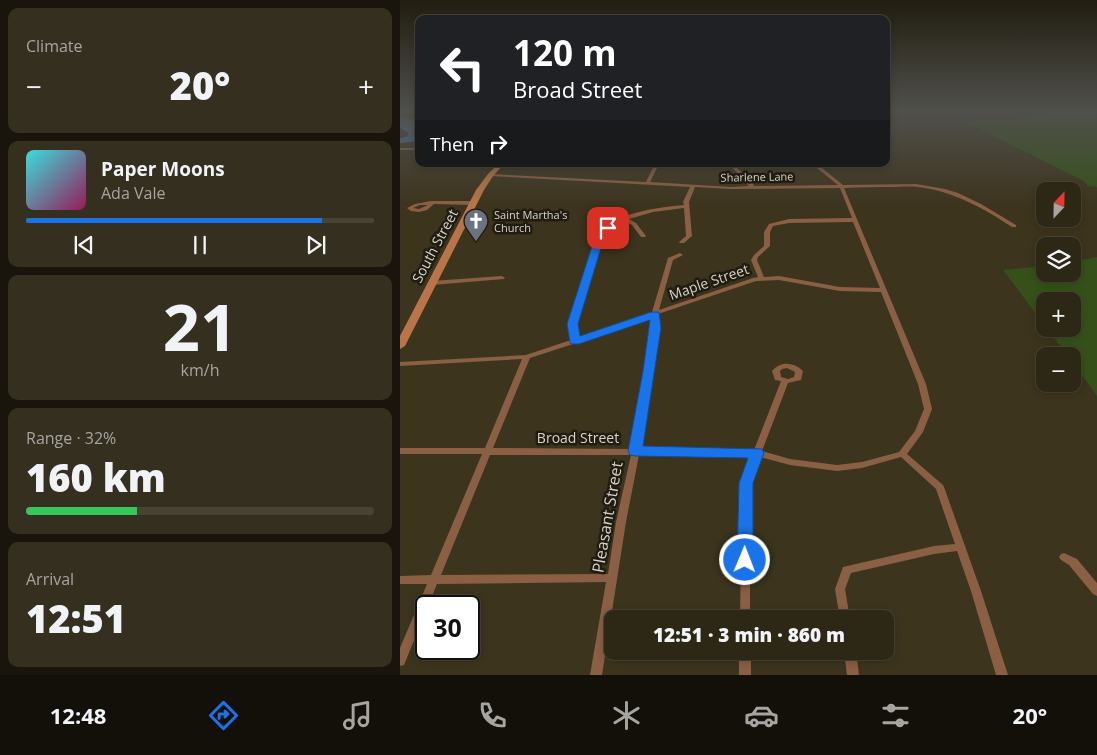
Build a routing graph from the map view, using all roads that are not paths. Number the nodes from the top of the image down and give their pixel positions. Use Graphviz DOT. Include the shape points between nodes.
graph roads {
  1 [pos="400,149"];
  2 [pos="415,149"];
  3 [pos="498,167"];
  4 [pos="655,167"];
  5 [pos="734,167"];
  6 [pos="818,167"];
  7 [pos="490,175"];
  8 [pos="646,184"];
  9 [pos="841,185"];
  10 [pos="693,186"];
  11 [pos="752,187"];
  12 [pos="473,203"];
  13 [pos="413,206"];
  14 [pos="686,206"];
  15 [pos="626,220"];
  16 [pos="855,220"];
  17 [pos="1014,226"];
  18 [pos="643,236"];
  19 [pos="682,242"];
  20 [pos="680,255"];
  21 [pos="502,278"];
  22 [pos="761,278"];
  23 [pos="432,283"];
  24 [pos="883,290"];
  25 [pos="655,314"];
  26 [pos="575,342"];
  27 [pos="400,346"];
  28 [pos="527,357"];
  29 [pos="400,364"];
  30 [pos="785,381"];
  31 [pos="400,451"];
  32 [pos="488,451"];
  33 [pos="635,451"];
  34 [pos="757,453"];
  35 [pos="902,454"];
  36 [pos="961,547"];
  37 [pos="1064,557"];
  38 [pos="611,578"];
  39 [pos="400,580"];
  40 [pos="434,580"];
  41 [pos="1097,591"];
  42 [pos="745,610"];
  43 [pos="844,610"];
  44 [pos="745,660"];
  45 [pos="851,660"];
  46 [pos="400,661"];
  47 [pos="596,675"];
  48 [pos="745,675"];
  49 [pos="853,675"];
  50 [pos="1002,675"];
  1 -- 2 [label="street"];
  3 -- 7 [label="main road, South Street"];
  4 -- 8 [label="street"];
  5 -- 11 [label="street"];
  6 -- 9 [label="street"];
  7 -- 8 [label="street, Sharlene Lane"];
  7 -- 12 [label="main road, South Street"];
  8 -- 10 [label="street, Sharlene Lane"];
  9 -- 11 [label="street, Sharlene Lane"];
  9 -- 16 [label="street"];
  9 -- 17 [label="street, Sharlene Lane" via="910,184 943,190 980,203"];
  10 -- 11 [label="street, Sharlene Lane"];
  10 -- 14 [label="street"];
  12 -- 13 [label="street" via="433,203 420,210 411,210"];
  12 -- 23 [label="main road, South Street"];
  14 -- 15 [label="street" via="655,210"];
  14 -- 19 [label="street" via="689,236"];
  15 -- 18 [label="street" via="634,224"];
  15 -- 26 [label="street" via="608,228 600,237 573,324"];
  16 -- 22 [label="street" via="771,225 767,232 767,246 754,260"];
  16 -- 24 [label="street"];
  20 -- 25 [label="street, Pleasant Street" via="670,259"];
  21 -- 23 [label="street"];
  22 -- 24 [label="street, Maple Street" via="840,289"];
  22 -- 25 [label="street, Maple Street"];
  23 -- 27 [label="main road, South Street"];
  24 -- 35 [label="street" via="922,384 928,409 919,432"];
  25 -- 26 [label="street, Maple Street"];
  25 -- 33 [label="street, Pleasant Street"];
  26 -- 28 [label="street, Maple Street"];
  28 -- 29 [label="street, Maple Street"];
  28 -- 32 [label="street"];
  30 -- 34 [label="street"];
  31 -- 32 [label="street, Broad Street"];
  32 -- 33 [label="street, Broad Street"];
  32 -- 40 [label="street"];
  33 -- 34 [label="street, Broad Street"];
  33 -- 38 [label="street, Pleasant Street"];
  34 -- 35 [label="street, Broad Street" via="790,462 837,468"];
  34 -- 42 [label="street" via="746,483"];
  35 -- 36 [label="street" via="940,487"];
  36 -- 43 [label="street" via="847,570 840,589"];
  36 -- 50 [label="street"];
  37 -- 41 [label="street" via="1073,562"];
  38 -- 40 [label="street"];
  38 -- 47 [label="street, Pleasant Street"];
  39 -- 40 [label="street"];
  40 -- 46 [label="street"];
  44 -- 48 [label="street"];
  45 -- 49 [label="street"];
}
